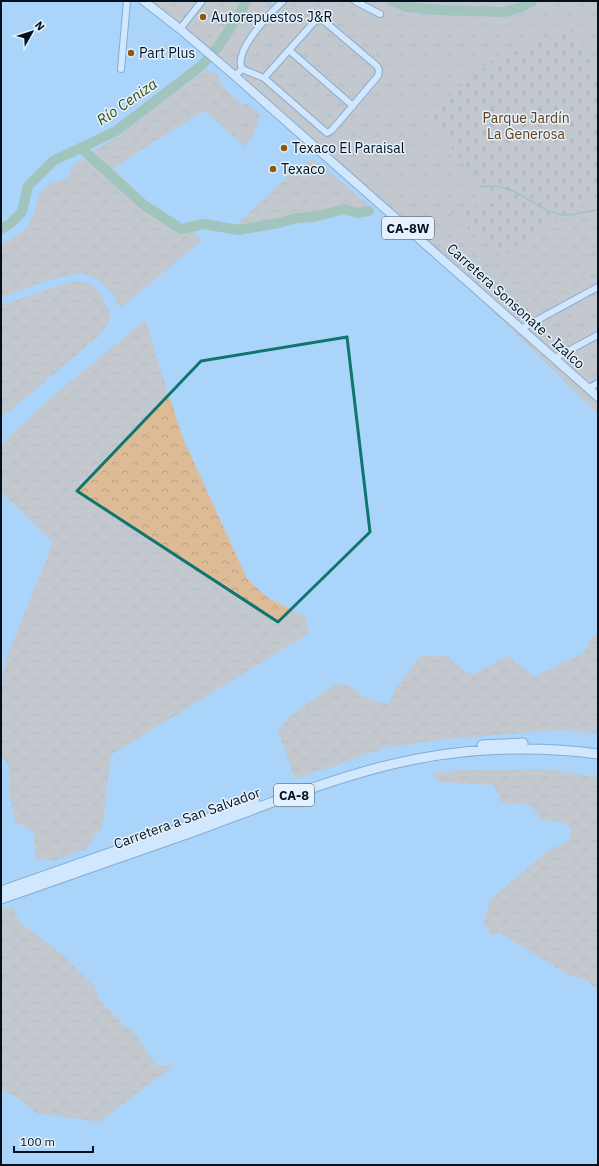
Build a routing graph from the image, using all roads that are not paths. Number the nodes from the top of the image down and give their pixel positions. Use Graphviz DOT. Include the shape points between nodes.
graph roads {
  1 [pos="127,1"];
  2 [pos="202,1"];
  3 [pos="283,1"];
  4 [pos="355,1"];
  5 [pos="146,2"];
  6 [pos="380,14"];
  7 [pos="180,29"];
  8 [pos="290,51"];
  9 [pos="121,69"];
  10 [pos="242,69"];
  11 [pos="236,76"];
  12 [pos="264,78"];
  13 [pos="352,106"];
  14 [pos="598,287"];
  15 [pos="521,329"];
  16 [pos="598,335"];
  17 [pos="555,358"];
  18 [pos="598,383"];
  19 [pos="589,388"];
  20 [pos="598,397"];
  21 [pos="598,749"];
  22 [pos="598,754"];
  23 [pos="1,891"];
  24 [pos="1,899"];
  1 -- 9 [label="street"];
  2 -- 7 [label="street"];
  3 -- 10 [label="street" via="256,29 241,59"];
  4 -- 6 [label="street"];
  5 -- 7 [label="main road"];
  7 -- 11 [label="main road, Carretera Sonsonate - Izalco / CA-8W"];
  8 -- 12 [label="street"];
  8 -- 13 [label="street"];
  8 -- 13 [label="street" via="315,21 319,20 324,21 377,66 380,70 378,76"];
  10 -- 11 [label="street"];
  10 -- 12 [label="street"];
  11 -- 15 [label="main road, Carretera Sonsonate - Izalco / CA-8W"];
  12 -- 13 [label="street" via="327,133"];
  14 -- 15 [label="street"];
  15 -- 17 [label="main road, Carretera Sonsonate - Izalco / CA-8W"];
  16 -- 17 [label="street"];
  17 -- 19 [label="main road, Carretera Sonsonate - Izalco / CA-8W"];
  18 -- 19 [label="street"];
  19 -- 20 [label="main road, Carretera Sonsonate - Izalco / CA-8W"];
  21 -- 23 [label="highway, CA-8" via="552,743 502,743 414,754 376,762"];
  22 -- 24 [label="highway, Carretera a San Salvador / CA-8" via="568,750 504,750 395,764 324,784"];
}
